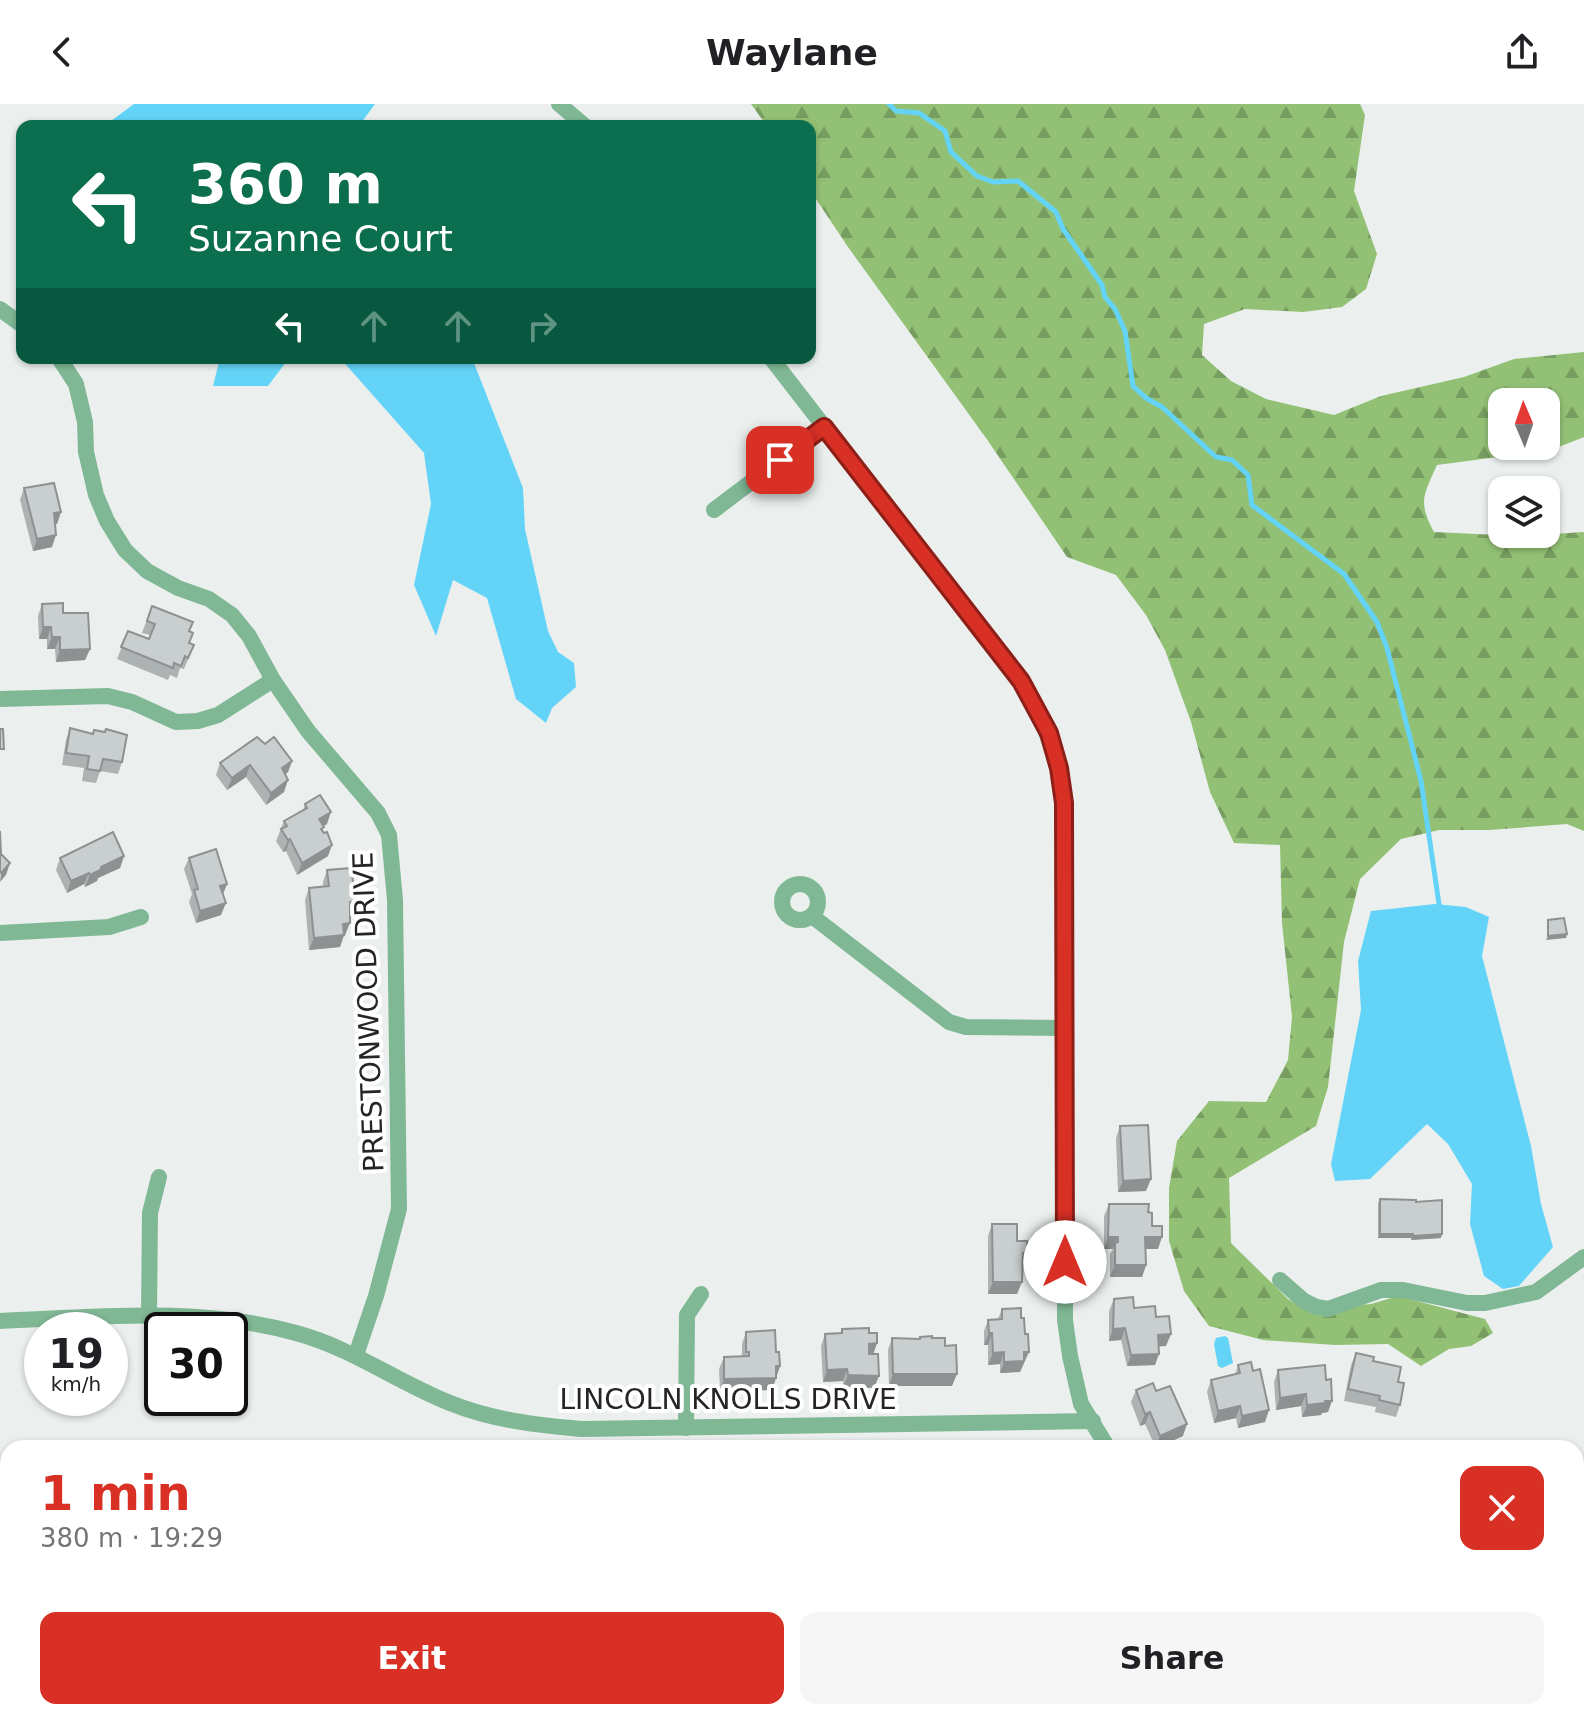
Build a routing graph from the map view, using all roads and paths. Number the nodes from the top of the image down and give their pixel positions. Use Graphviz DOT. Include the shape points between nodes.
graph roads {
  1 [pos="559,104"];
  2 [pos="578,120"];
  3 [pos="63,364"];
  4 [pos="776,364"];
  5 [pos="824,427"];
  6 [pos="714,510"];
  7 [pos="273,680"];
  8 [pos="0,699"];
  9 [pos="812,916"];
  10 [pos="141,917"];
  11 [pos="0,933"];
  12 [pos="1064,1028"];
  13 [pos="159,1177"];
  14 [pos="1584,1257"];
  15 [pos="1280,1280"];
  16 [pos="701,1294"];
  17 [pos="149,1312"];
  18 [pos="144,1315"];
  19 [pos="0,1321"];
  20 [pos="248,1324"];
  21 [pos="356,1355"];
  22 [pos="1093,1421"];
  23 [pos="686,1428"];
  24 [pos="1104,1440"];
  1 -- 2 [label="street"];
  3 -- 7 [label="street, PRESTONWOOD DRIVE" via="76,384 96,495 125,550 147,571 232,615"];
  4 -- 5 [label="street"];
  5 -- 6 [label="street"];
  5 -- 12 [label="street" via="1021,681 1049,733 1064,803"];
  7 -- 8 [label="street" via="218,715 198,721 176,722 108,696"];
  7 -- 21 [label="street, PRESTONWOOD DRIVE" via="308,731 378,813 389,835 395,900 399,1209"];
  9 -- 12 [label="street" via="949,1022 966,1027"];
  10 -- 11 [label="street" via="109,927"];
  12 -- 22 [label="street" via="1065,1320 1081,1404"];
  13 -- 17 [label="street" via="150,1213"];
  14 -- 15 [label="street" via="1536,1292 1485,1303 1381,1290 1328,1309 1304,1301"];
  16 -- 23 [label="street" via="687,1315"];
  18 -- 19 [label="street, LINCOLN KNOLLS DRIVE"];
  20 -- 21 [label="street, LINCOLN KNOLLS DRIVE" via="324,1341"];
  21 -- 23 [label="street, LINCOLN KNOLLS DRIVE" via="452,1404 494,1417 581,1429"];
  22 -- 23 [label="street, LINCOLN KNOLLS DRIVE"];
  22 -- 24 [label="street"];
}
